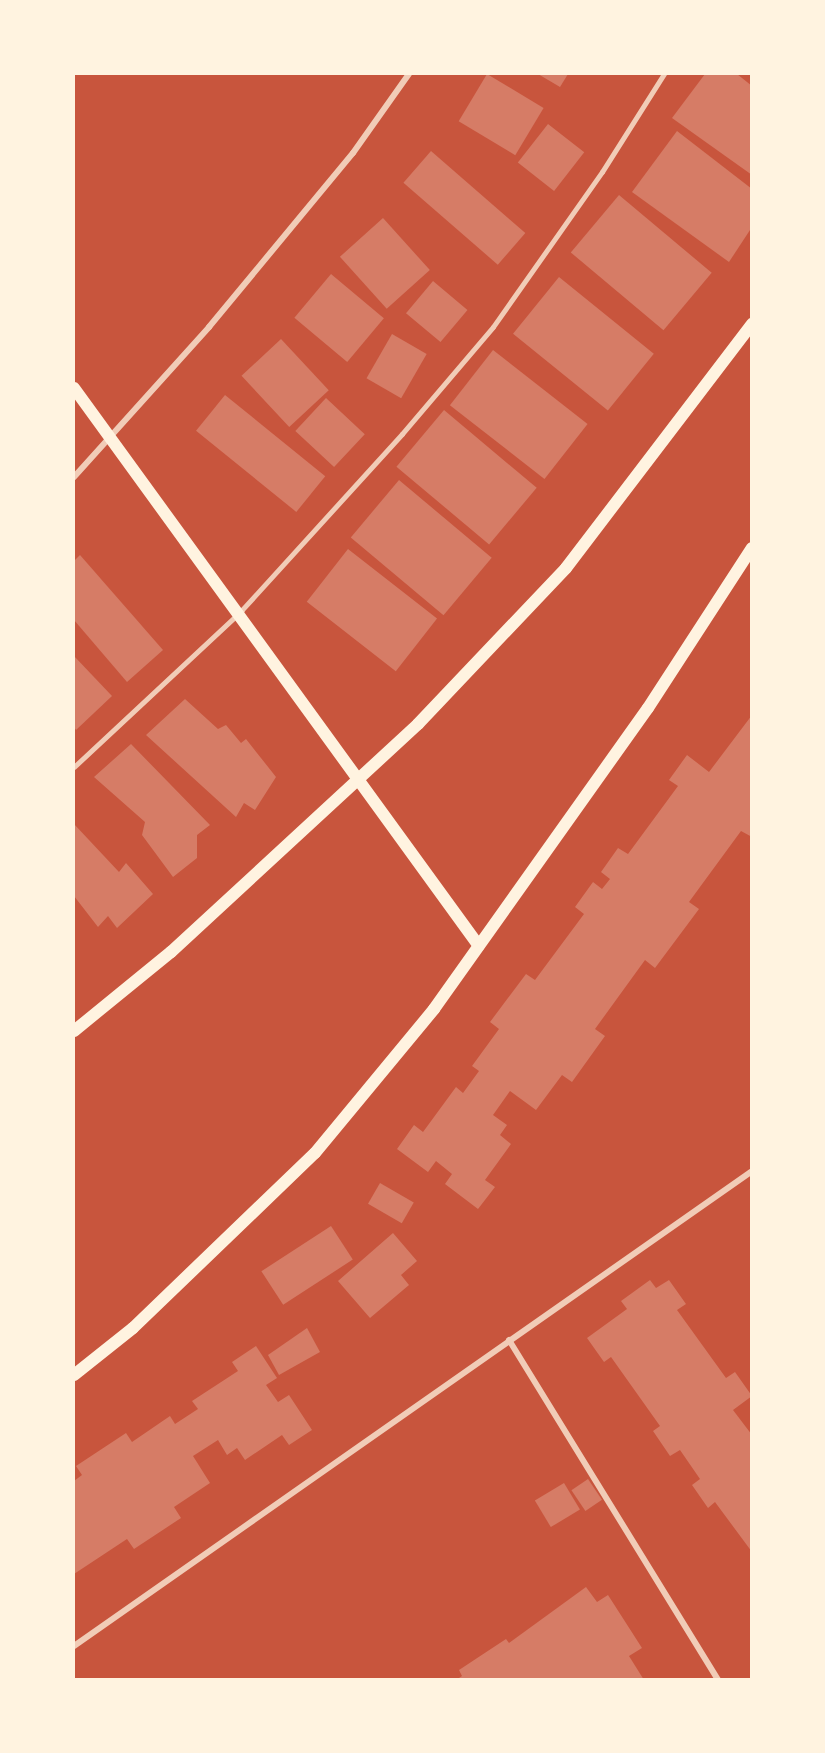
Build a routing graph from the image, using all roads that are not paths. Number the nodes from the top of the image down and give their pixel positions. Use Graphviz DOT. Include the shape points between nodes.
graph roads {
  1 [pos="409,74"];
  2 [pos="664,74"];
  3 [pos="752,324"];
  4 [pos="74,388"];
  5 [pos="111,436"];
  6 [pos="74,477"];
  7 [pos="752,548"];
  8 [pos="241,611"];
  9 [pos="74,767"];
  10 [pos="359,778"];
  11 [pos="479,946"];
  12 [pos="74,1031"];
  13 [pos="752,1171"];
  14 [pos="509,1340"];
  15 [pos="74,1375"];
  16 [pos="74,1646"];
  17 [pos="718,1680"];
  1 -- 5 [label="street" via="354,153"];
  2 -- 8 [label="lane" via="602,172 493,327"];
  3 -- 10 [label="main road" via="566,568"];
  4 -- 5 [label="main road"];
  5 -- 6 [label="street"];
  5 -- 8 [label="main road"];
  7 -- 11 [label="main road" via="648,708"];
  8 -- 9 [label="lane"];
  8 -- 10 [label="main road"];
  10 -- 11 [label="main road"];
  10 -- 12 [label="main road" via="171,952"];
  11 -- 15 [label="main road" via="315,1153 133,1328"];
  13 -- 14 [label="street"];
  14 -- 16 [label="street"];
  14 -- 17 [label="street"];
}
